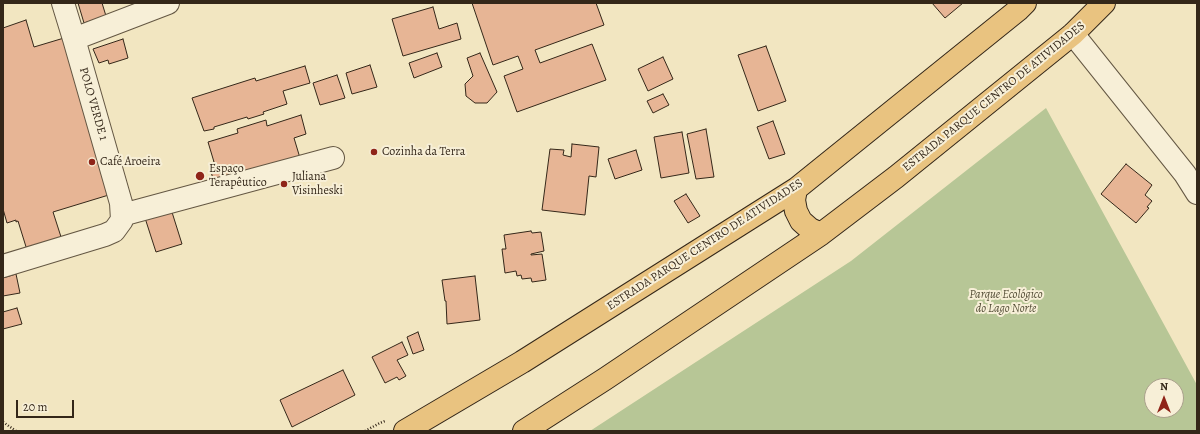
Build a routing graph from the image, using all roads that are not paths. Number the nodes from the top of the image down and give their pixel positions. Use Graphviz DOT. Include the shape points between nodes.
graph roads {
  1 [pos="63,3"];
  2 [pos="168,3"];
  3 [pos="1104,3"];
  4 [pos="1018,5"];
  5 [pos="1073,34"];
  6 [pos="74,39"];
  7 [pos="333,158"];
  8 [pos="796,188"];
  9 [pos="1197,193"];
  10 [pos="122,215"];
  11 [pos="821,234"];
  12 [pos="3,266"];
  13 [pos="396,428"];
  14 [pos="524,431"];
  1 -- 6 [label="street, POLO VERDE 1"];
  2 -- 6 [label="street"];
  3 -- 5 [label="main road, ESTRADA PARQUE CENTRO DE ATIVIDADES"];
  4 -- 8 [label="main road, ESTRADA PARQUE CENTRO DE ATIVIDADES"];
  5 -- 9 [label="street" via="1185,174"];
  5 -- 11 [label="main road, ESTRADA PARQUE CENTRO DE ATIVIDADES"];
  6 -- 10 [label="street, POLO VERDE 1" via="121,203"];
  7 -- 10 [label="street"];
  8 -- 11 [label="main road" via="796,211 810,230"];
  8 -- 13 [label="main road, ESTRADA PARQUE CENTRO DE ATIVIDADES" via="522,362"];
  10 -- 12 [label="street" via="122,220 114,231"];
  11 -- 14 [label="main road, ESTRADA PARQUE CENTRO DE ATIVIDADES"];
}
